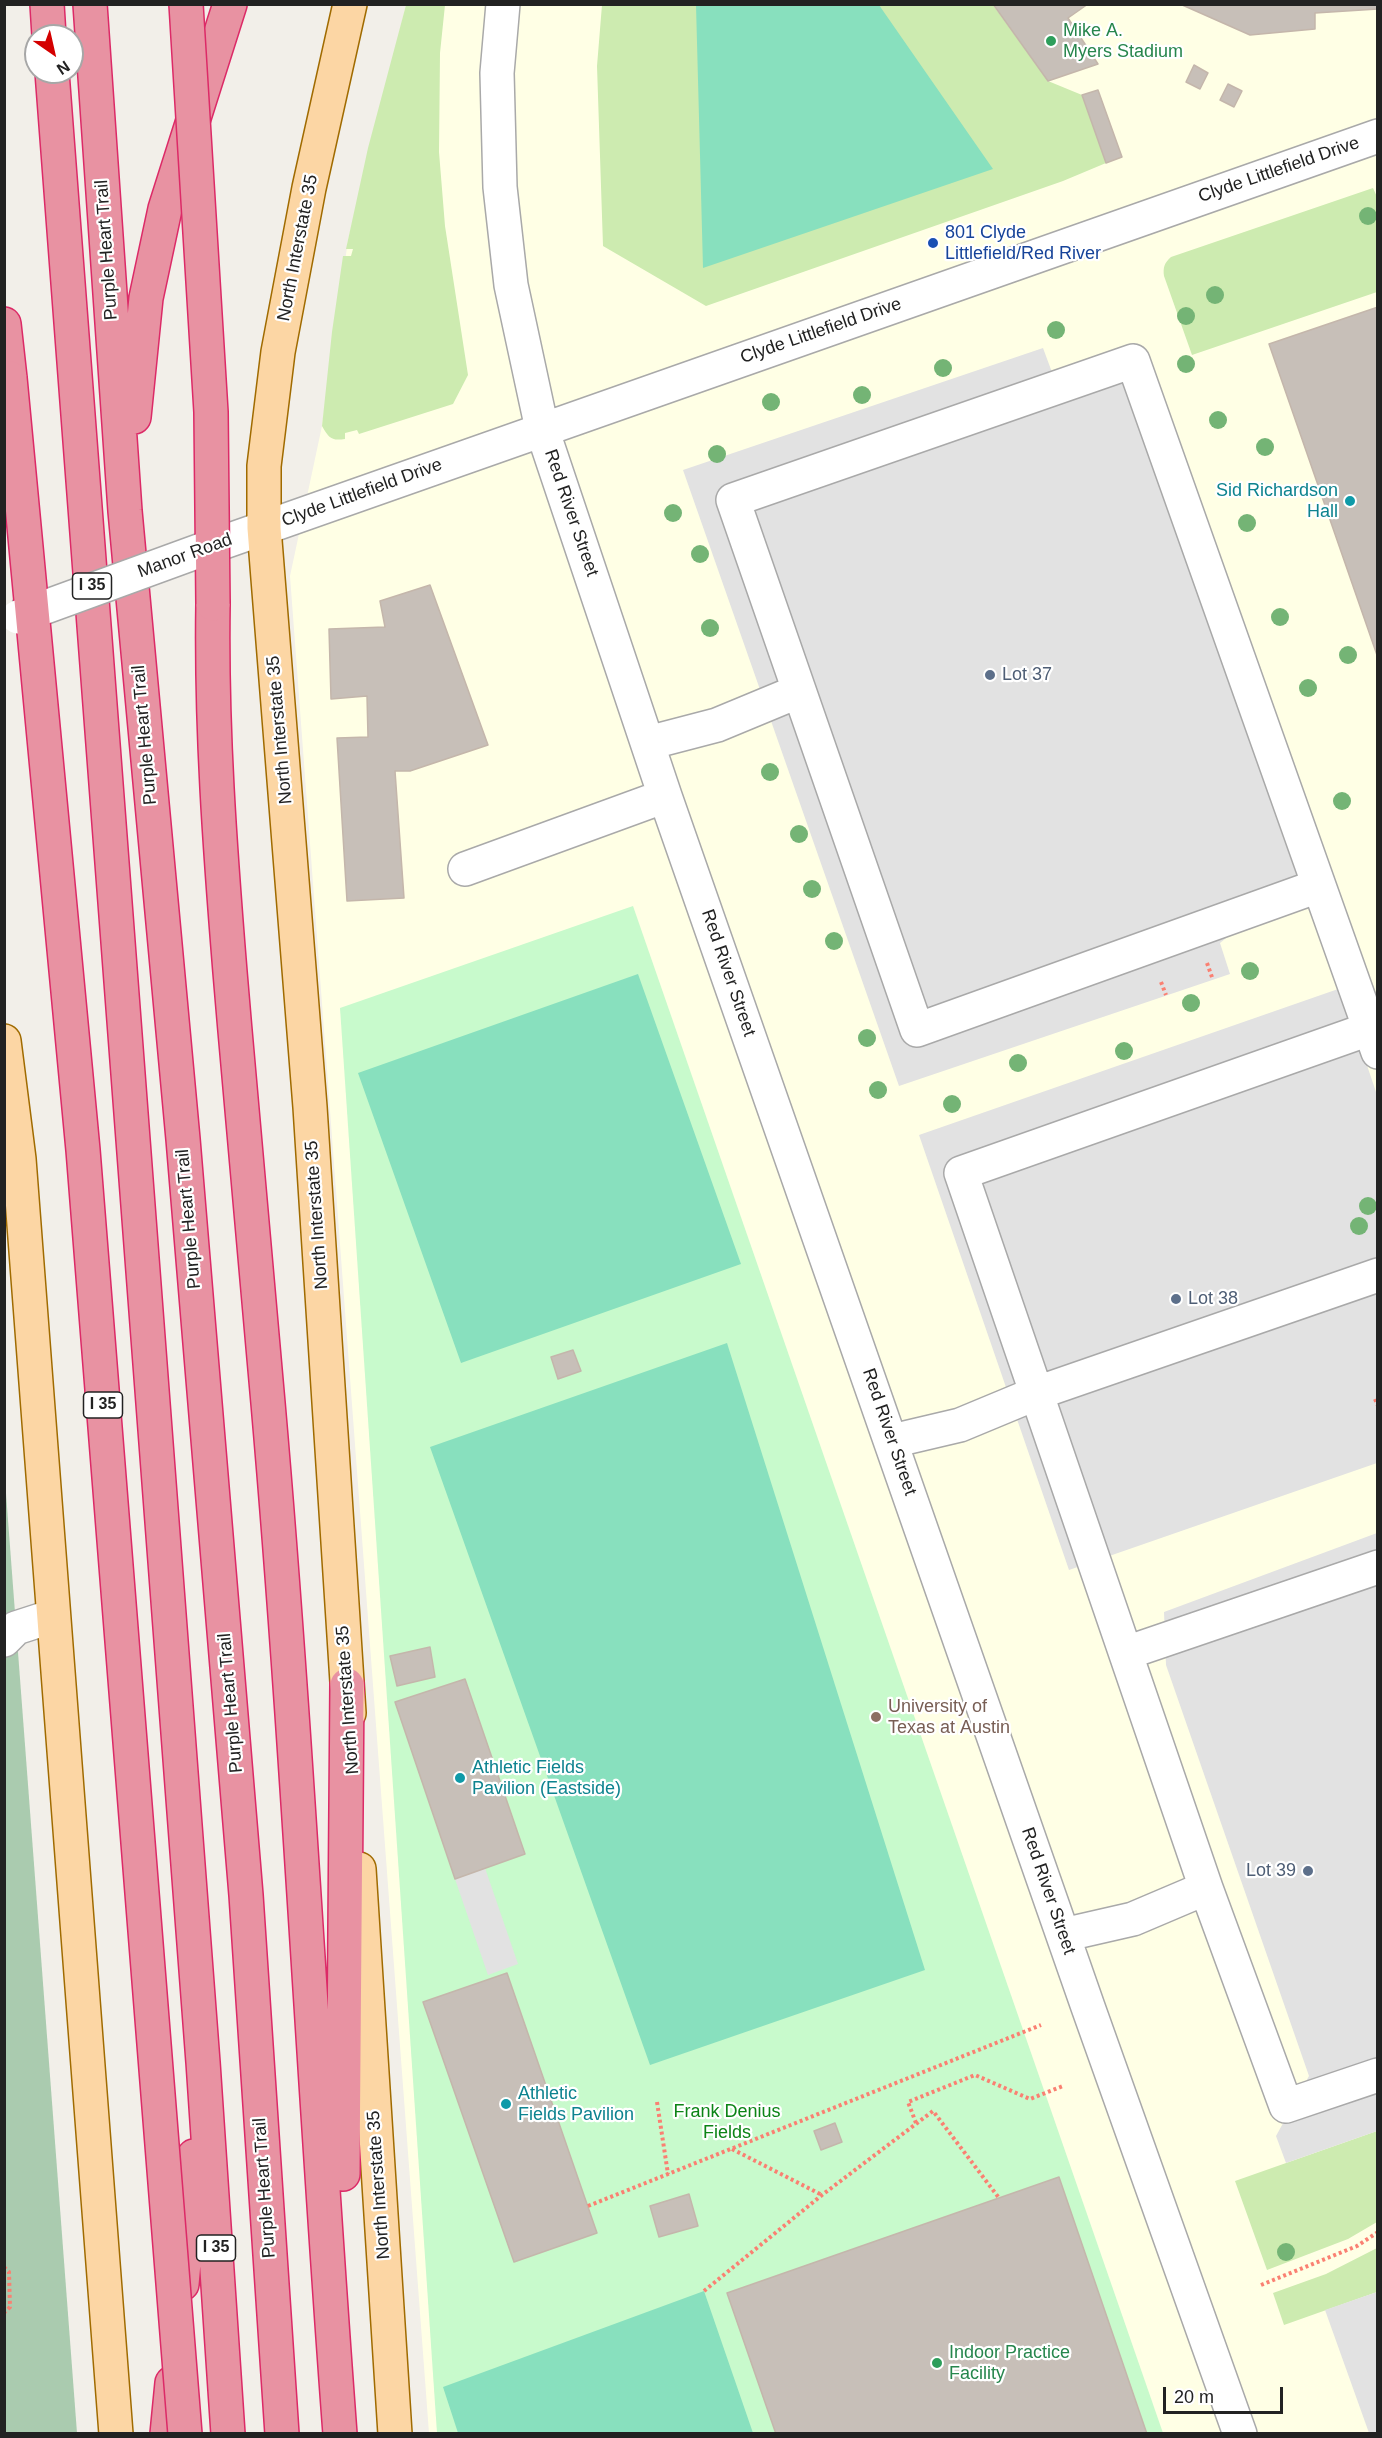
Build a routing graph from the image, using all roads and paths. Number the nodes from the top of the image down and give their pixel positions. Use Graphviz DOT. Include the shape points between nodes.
graph roads {
  1 [pos="47,4"];
  2 [pos="90,4"];
  3 [pos="186,4"];
  4 [pos="230,4"];
  5 [pos="350,4"];
  6 [pos="503,4"];
  7 [pos="48,24"];
  8 [pos="53,84"];
  9 [pos="1377,136"];
  10 [pos="4,324"];
  11 [pos="4,345"];
  12 [pos="10,378"];
  13 [pos="542,429"];
  14 [pos="125,511"];
  15 [pos="264,528"];
  16 [pos="11,620"];
  17 [pos="799,691"];
  18 [pos="648,743"];
  19 [pos="665,796"];
  20 [pos="465,869"];
  21 [pos="1318,886"];
  22 [pos="1373,1040"];
  23 [pos="4,1041"];
  24 [pos="1377,1275"];
  25 [pos="1037,1393"];
  26 [pos="1375,1399"];
  27 [pos="1377,1406"];
  28 [pos="892,1441"];
  29 [pos="1377,1567"];
  30 [pos="53,1616"];
  31 [pos="4,1640"];
  32 [pos="1126,1653"];
  33 [pos="347,1685"];
  34 [pos="1206,1888"];
  35 [pos="1063,1935"];
  36 [pos="1041,2025"];
  37 [pos="203,2062"];
  38 [pos="1377,2075"];
  39 [pos="1063,2086"];
  40 [pos="657,2102"];
  41 [pos="916,2123"];
  42 [pos="731,2149"];
  43 [pos="668,2174"];
  44 [pos="822,2195"];
  45 [pos="999,2198"];
  46 [pos="588,2206"];
  47 [pos="1377,2232"];
  48 [pos="4,2267"];
  49 [pos="1261,2285"];
  50 [pos="704,2291"];
  51 [pos="4,2313"];
  52 [pos="116,2433"];
  53 [pos="167,2433"];
  54 [pos="185,2433"];
  55 [pos="228,2433"];
  56 [pos="282,2433"];
  57 [pos="340,2433"];
  58 [pos="394,2433"];
  59 [pos="1240,2433"];
  1 -- 7 [label="highway"];
  2 -- 14 [label="highway, Purple Heart Trail / I 35"];
  3 -- 57 [label="highway, bridge" via="210,412 212,678 221,867 268,1406 311,1975"];
  4 -- 14 [label="highway" via="165,209 146,298"];
  5 -- 15 [label="main road, North Interstate 35" via="278,352 264,466"];
  6 -- 13 [label="street, Red River Street" via="496,73 500,187 511,285"];
  8 -- 37 [label="highway, I 35"];
  9 -- 13 [label="street, Clyde Littlefield Drive"];
  10 -- 12 [label="highway, I 35"];
  11 -- 12 [label="highway"];
  12 -- 54 [label="highway, I 35, bridge" via="82,1150"];
  13 -- 15 [label="street, Clyde Littlefield Drive"];
  13 -- 18 [label="street, Red River Street"];
  14 -- 56 [label="highway, Purple Heart Trail / I 35" via="227,1656"];
  15 -- 16 [label="street, Manor Road, bridge"];
  15 -- 33 [label="main road, North Interstate 35" via="310,1107"];
  17 -- 18 [label="street" via="717,725"];
  17 -- 21 [label="street" via="917,1030"];
  17 -- 21 [label="street" via="733,500 1133,361"];
  18 -- 19 [label="street, Red River Street"];
  19 -- 20 [label="street"];
  19 -- 28 [label="street, Red River Street"];
  21 -- 22 [label="street"];
  22 -- 25 [label="street" via="961,1173"];
  23 -- 30 [label="main road" via="19,1159"];
  24 -- 25 [label="street"];
  25 -- 28 [label="street" via="960,1425"];
  25 -- 32 [label="street"];
  26 -- 27 [label="path"];
  28 -- 35 [label="street, Red River Street"];
  29 -- 32 [label="street"];
  30 -- 31 [label="street" via="16,1628"];
  30 -- 52 [label="main road"];
  32 -- 34 [label="street"];
  33 -- 57 [label="highway"];
  33 -- 58 [label="main road, North Interstate 35"];
  34 -- 35 [label="street" via="1133,1919"];
  34 -- 38 [label="street" via="1286,2106"];
  35 -- 59 [label="street, Red River Street"];
  36 -- 42 [label="path"];
  37 -- 53 [label="highway"];
  37 -- 55 [label="highway, I 35"];
  39 -- 41 [label="path" via="1030,2099 975,2075 908,2102"];
  40 -- 43 [label="path"];
  41 -- 44 [label="path"];
  41 -- 45 [label="path" via="933,2111"];
  42 -- 43 [label="path"];
  42 -- 44 [label="path"];
  43 -- 46 [label="path"];
  44 -- 50 [label="path"];
  47 -- 49 [label="path" via="1357,2246"];
  48 -- 51 [label="path" via="9,2272 10,2307"];
}
